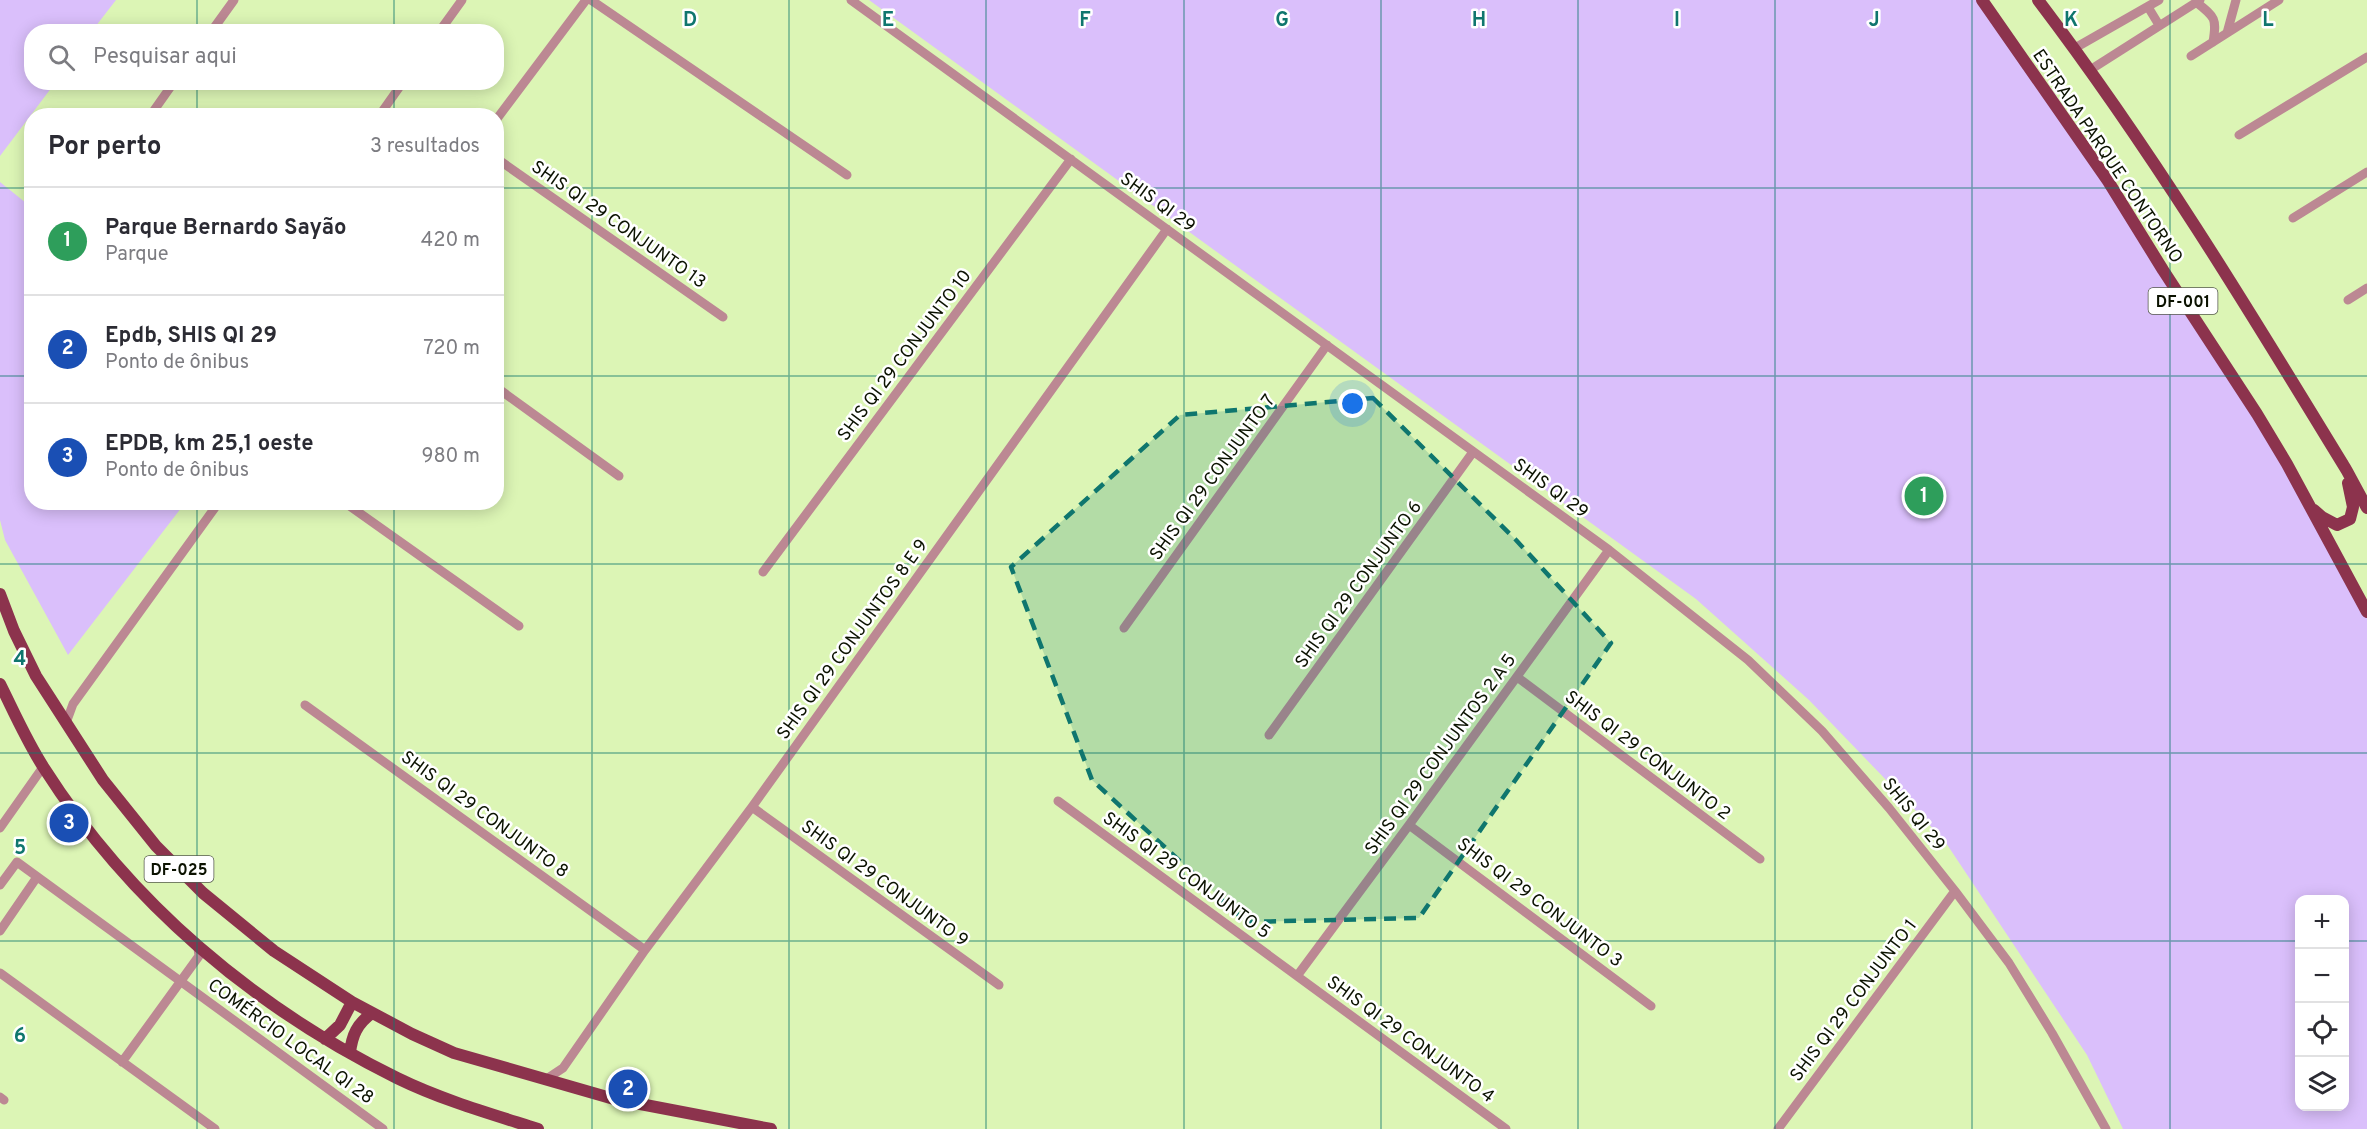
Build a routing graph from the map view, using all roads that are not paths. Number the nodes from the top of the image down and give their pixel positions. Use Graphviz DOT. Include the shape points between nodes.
graph roads {
  1 [pos="234,0"];
  2 [pos="462,0"];
  3 [pos="585,0"];
  4 [pos="591,0"];
  5 [pos="851,0"];
  6 [pos="1982,0"];
  7 [pos="2038,0"];
  8 [pos="2159,0"];
  9 [pos="2236,0"];
  10 [pos="2279,0"];
  11 [pos="2192,2"];
  12 [pos="2148,7"];
  13 [pos="217,24"];
  14 [pos="445,24"];
  15 [pos="2159,25"];
  16 [pos="2227,33"];
  17 [pos="2213,42"];
  18 [pos="2075,48"];
  19 [pos="2191,56"];
  20 [pos="2367,57"];
  21 [pos="2090,70"];
  22 [pos="168,90"];
  23 [pos="397,90"];
  24 [pos="156,108"];
  25 [pos="385,108"];
  26 [pos="504,109"];
  27 [pos="2239,135"];
  28 [pos="1071,159"];
  29 [pos="504,164"];
  30 [pos="2367,172"];
  31 [pos="847,175"];
  32 [pos="2293,218"];
  33 [pos="1167,229"];
  34 [pos="2367,288"];
  35 [pos="2348,300"];
  36 [pos="723,317"];
  37 [pos="1327,345"];
  38 [pos="504,393"];
  39 [pos="1473,452"];
  40 [pos="2347,471"];
  41 [pos="619,476"];
  42 [pos="2307,502"];
  43 [pos="2367,508"];
  44 [pos="213,510"];
  45 [pos="355,510"];
  46 [pos="1609,550"];
  47 [pos="763,572"];
  48 [pos="0,594"];
  49 [pos="2367,612"];
  50 [pos="519,626"];
  51 [pos="1124,628"];
  52 [pos="1516,677"];
  53 [pos="0,684"];
  54 [pos="73,704"];
  55 [pos="305,705"];
  56 [pos="57,708"];
  57 [pos="66,723"];
  58 [pos="1269,735"];
  59 [pos="44,767"];
  60 [pos="1058,801"];
  61 [pos="752,807"];
  62 [pos="1409,825"];
  63 [pos="0,828"];
  64 [pos="1761,859"];
  65 [pos="37,877"];
  66 [pos="0,885"];
  67 [pos="1955,891"];
  68 [pos="0,931"];
  69 [pos="645,950"];
  70 [pos="201,953"];
  71 [pos="0,973"];
  72 [pos="1297,975"];
  73 [pos="179,981"];
  74 [pos="999,985"];
  75 [pos="352,1002"];
  76 [pos="1651,1006"];
  77 [pos="372,1013"];
  78 [pos="325,1038"];
  79 [pos="350,1053"];
  80 [pos="122,1062"];
  81 [pos="563,1068"];
  82 [pos="545,1080"];
  83 [pos="565,1086"];
  84 [pos="215,1129"];
  85 [pos="383,1129"];
  86 [pos="538,1129"];
  87 [pos="771,1129"];
  88 [pos="1506,1129"];
  89 [pos="1778,1129"];
  90 [pos="2106,1129"];
  1 -- 13 [label="street"];
  2 -- 14 [label="street"];
  3 -- 26 [label="street"];
  4 -- 31 [label="street"];
  5 -- 28 [label="street, SHIS QI 29"];
  6 -- 42 [label="main road, ESTRADA PARQUE CONTORNO / DF-001" via="2108,181 2257,414"];
  7 -- 18 [label="main road, ESTRADA PARQUE CONTORNO / DF-001"];
  8 -- 12 [label="street"];
  9 -- 16 [label="street"];
  10 -- 16 [label="street"];
  11 -- 15 [label="street"];
  11 -- 17 [label="street" via="2214,17"];
  12 -- 15 [label="street"];
  12 -- 18 [label="street"];
  15 -- 21 [label="street"];
  16 -- 17 [label="street"];
  17 -- 19 [label="street"];
  18 -- 21 [label="main road, ESTRADA PARQUE CONTORNO / DF-001"];
  20 -- 27 [label="street"];
  21 -- 40 [label="main road, ESTRADA PARQUE CONTORNO / DF-001" via="2212,249"];
  22 -- 24 [label="street"];
  23 -- 25 [label="street"];
  28 -- 33 [label="street, SHIS QI 29"];
  28 -- 47 [label="street, SHIS QI 29 CONJUNTO 10"];
  29 -- 36 [label="street, SHIS QI 29 CONJUNTO 13"];
  30 -- 32 [label="street"];
  33 -- 37 [label="street, SHIS QI 29"];
  33 -- 61 [label="street, SHIS QI 29 CONJUNTOS 8 E 9"];
  34 -- 35 [label="street"];
  37 -- 39 [label="street, SHIS QI 29"];
  37 -- 51 [label="street, SHIS QI 29 CONJUNTO 7"];
  38 -- 41 [label="street"];
  39 -- 46 [label="street, SHIS QI 29"];
  39 -- 58 [label="street, SHIS QI 29 CONJUNTO 6"];
  40 -- 42 [label="main road" via="2353,507 2350,519 2337,525"];
  40 -- 43 [label="main road, ESTRADA PARQUE CONTORNO / DF-001"];
  42 -- 49 [label="main road, ESTRADA PARQUE CONTORNO / DF-001"];
  44 -- 54 [label="street"];
  45 -- 50 [label="street"];
  46 -- 52 [label="street, SHIS QI 29 CONJUNTOS 2 A 5"];
  46 -- 67 [label="street, SHIS QI 29" via="1748,660 1822,731 1890,808"];
  48 -- 56 [label="main road, DF-025" via="36,676"];
  52 -- 62 [label="street, SHIS QI 29 CONJUNTOS 2 A 5"];
  52 -- 64 [label="street, SHIS QI 29 CONJUNTO 2"];
  53 -- 59 [label="main road, DF-025"];
  54 -- 56 [label="street"];
  54 -- 57 [label="street"];
  55 -- 69 [label="street, SHIS QI 29 CONJUNTO 8"];
  56 -- 57 [label="main road, DF-025"];
  57 -- 75 [label="main road, DF-025" via="110,789 156,846 203,893 274,951"];
  59 -- 63 [label="street"];
  59 -- 70 [label="main road, DF-025" via="90,832"];
  60 -- 72 [label="street, SHIS QI 29 CONJUNTO 5"];
  61 -- 69 [label="street, SHIS QI 29 CONJUNTOS 8 E 9"];
  61 -- 74 [label="street, SHIS QI 29 CONJUNTO 9"];
  62 -- 72 [label="street, SHIS QI 29 CONJUNTOS 2 A 5"];
  62 -- 76 [label="street, SHIS QI 29 CONJUNTO 3"];
  65 -- 66 [label="street, COMÉRCIO LOCAL QI 28" via="17,862"];
  65 -- 68 [label="street"];
  65 -- 73 [label="street, COMÉRCIO LOCAL QI 28"];
  67 -- 89 [label="street, SHIS QI 29 CONJUNTO 1"];
  67 -- 90 [label="street, SHIS QI 29" via="2009,963"];
  69 -- 81 [label="street, SHIS QI 29 CONJUNTOS 8 E 9"];
  70 -- 73 [label="street, COMÉRCIO LOCAL QI 28"];
  70 -- 78 [label="main road, DF-025"];
  71 -- 80 [label="street"];
  72 -- 88 [label="street, SHIS QI 29 CONJUNTO 4"];
  73 -- 80 [label="street, COMÉRCIO LOCAL QI 28"];
  73 -- 85 [label="street, COMÉRCIO LOCAL QI 28"];
  75 -- 77 [label="main road, DF-025"];
  75 -- 78 [label="main road" via="340,1025"];
  77 -- 79 [label="main road" via="356,1029"];
  77 -- 82 [label="main road, DF-025" via="454,1053"];
  78 -- 79 [label="main road, DF-025"];
  79 -- 86 [label="main road, DF-025" via="399,1079"];
  80 -- 84 [label="street"];
  81 -- 82 [label="street, SHIS QI 29 CONJUNTOS 8 E 9"];
  81 -- 83 [label="street"];
  82 -- 83 [label="main road, DF-025"];
  83 -- 87 [label="main road, DF-025"];
}
